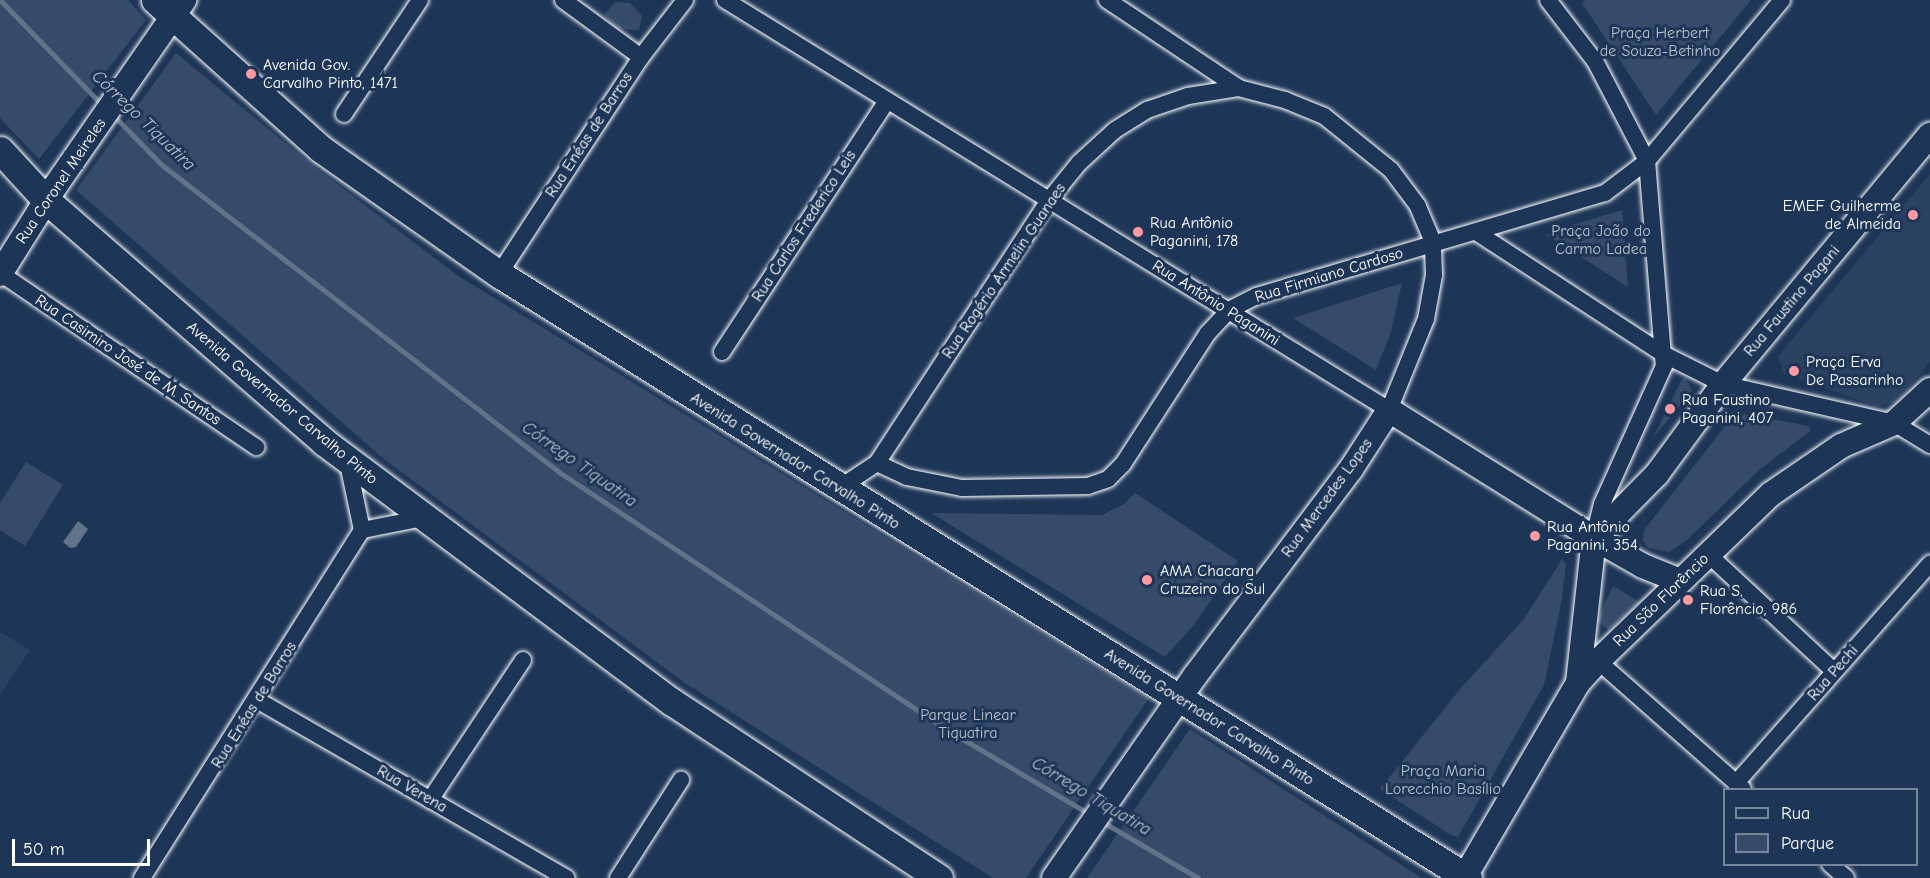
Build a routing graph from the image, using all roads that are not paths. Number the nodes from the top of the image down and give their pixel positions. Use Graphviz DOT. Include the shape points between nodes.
graph roads {
  1 [pos="420,0"];
  2 [pos="563,0"];
  3 [pos="685,0"];
  4 [pos="725,0"];
  5 [pos="1107,0"];
  6 [pos="1548,0"];
  7 [pos="1782,0"];
  8 [pos="170,6"];
  9 [pos="641,57"];
  10 [pos="1239,88"];
  11 [pos="887,100"];
  12 [pos="344,114"];
  13 [pos="1930,135"];
  14 [pos="0,150"];
  15 [pos="1647,161"];
  16 [pos="46,200"];
  17 [pos="1049,200"];
  18 [pos="1476,232"];
  19 [pos="1433,242"];
  20 [pos="0,273"];
  21 [pos="499,274"];
  22 [pos="1229,310"];
  23 [pos="722,352"];
  24 [pos="1663,354"];
  25 [pos="1723,384"];
  26 [pos="1930,390"];
  27 [pos="1389,410"];
  28 [pos="1894,423"];
  29 [pos="1930,445"];
  30 [pos="256,447"];
  31 [pos="347,459"];
  32 [pos="877,463"];
  33 [pos="838,489"];
  34 [pos="423,518"];
  35 [pos="362,530"];
  36 [pos="1594,538"];
  37 [pos="1708,554"];
  38 [pos="1930,564"];
  39 [pos="1680,581"];
  40 [pos="523,660"];
  41 [pos="1598,661"];
  42 [pos="1834,671"];
  43 [pos="1578,683"];
  44 [pos="1180,699"];
  45 [pos="257,700"];
  46 [pos="681,780"];
  47 [pos="1740,786"];
  48 [pos="430,800"];
  49 [pos="1832,866"];
  50 [pos="1466,877"];
  51 [pos="142,878"];
  52 [pos="566,878"];
  53 [pos="618,878"];
  54 [pos="939,878"];
  55 [pos="1054,878"];
  56 [pos="1846,878"];
  1 -- 12 [label="street"];
  2 -- 9 [label="street"];
  3 -- 9 [label="street, Rua Enéas de Barros"];
  4 -- 11 [label="street, Rua Antônio Paganini"];
  5 -- 10 [label="street"];
  6 -- 15 [label="street" via="1595,61"];
  7 -- 15 [label="street, Rua Firmiano Cardoso"];
  8 -- 16 [label="street, Rua Coronel Meireles"];
  8 -- 21 [label="main road, Avenida Governador Carvalho Pinto" via="321,149"];
  9 -- 21 [label="street, Rua Enéas de Barros"];
  10 -- 17 [label="street, Rua Rogério Armelin Guanaes" via="1188,96 1147,110 1115,130 1079,163"];
  10 -- 19 [label="street" via="1324,116 1361,143 1391,170 1418,206"];
  11 -- 17 [label="street, Rua Antônio Paganini"];
  11 -- 23 [label="street, Rua Carlos Frederico Leis"];
  13 -- 25 [label="street, Rua Faustino Pagani"];
  14 -- 16 [label="main road, Avenida Governador Carvalho Pinto"];
  15 -- 18 [label="street, Rua Firmiano Cardoso" via="1605,194"];
  15 -- 24 [label="street"];
  16 -- 20 [label="street, Rua Coronel Meireles"];
  16 -- 31 [label="main road, Avenida Governador Carvalho Pinto"];
  17 -- 22 [label="street, Rua Antônio Paganini"];
  17 -- 32 [label="street, Rua Rogério Armelin Guanaes"];
  18 -- 19 [label="street, Rua Firmiano Cardoso"];
  18 -- 24 [label="street"];
  19 -- 22 [label="street, Rua Firmiano Cardoso" via="1257,296"];
  19 -- 27 [label="street" via="1434,275 1426,319"];
  20 -- 30 [label="street, Rua Casimiro José de M. Santos"];
  21 -- 33 [label="main road, Avenida Governador Carvalho Pinto"];
  22 -- 27 [label="street, Rua Antônio Paganini"];
  22 -- 32 [label="street, Rua Firmiano Cardoso" via="1207,334 1123,464 1108,479 1089,486 962,488 907,477"];
  24 -- 25 [label="street"];
  24 -- 36 [label="street" via="1661,376 1602,504"];
  25 -- 28 [label="street"];
  25 -- 36 [label="street, Rua Faustino Pagani" via="1657,474"];
  26 -- 28 [label="street, Rua São Florêncio"];
  27 -- 36 [label="street, Rua Antônio Paganini"];
  27 -- 44 [label="street, Rua Mercedes Lopes" via="1351,469"];
  28 -- 29 [label="street"];
  28 -- 37 [label="street, Rua São Florêncio" via="1841,446 1802,470"];
  31 -- 34 [label="main road, Avenida Governador Carvalho Pinto"];
  31 -- 35 [label="street"];
  32 -- 33 [label="street, Rua Rogério Armelin Guanaes"];
  33 -- 44 [label="main road, Avenida Governador Carvalho Pinto"];
  34 -- 35 [label="street"];
  34 -- 54 [label="main road, Avenida Governador Carvalho Pinto" via="672,702"];
  35 -- 45 [label="street, Rua Enéas de Barros"];
  36 -- 39 [label="street, Rua Antônio Paganini" via="1643,566"];
  36 -- 43 [label="street"];
  37 -- 39 [label="street, Rua São Florêncio"];
  37 -- 42 [label="street"];
  38 -- 42 [label="street, Rua Pechi"];
  39 -- 41 [label="street, Rua São Florêncio"];
  40 -- 48 [label="street"];
  41 -- 43 [label="street, Rua São Florêncio"];
  41 -- 47 [label="street"];
  42 -- 47 [label="street, Rua Pechi"];
  43 -- 50 [label="street, Rua São Florêncio"];
  44 -- 50 [label="main road, Avenida Governador Carvalho Pinto"];
  44 -- 55 [label="street, Rua Mercedes Lopes"];
  45 -- 48 [label="street, Rua Verena"];
  45 -- 51 [label="street, Rua Enéas de Barros"];
  46 -- 53 [label="street"];
  48 -- 52 [label="street, Rua Verena"];
  49 -- 56 [label="street"];
}
